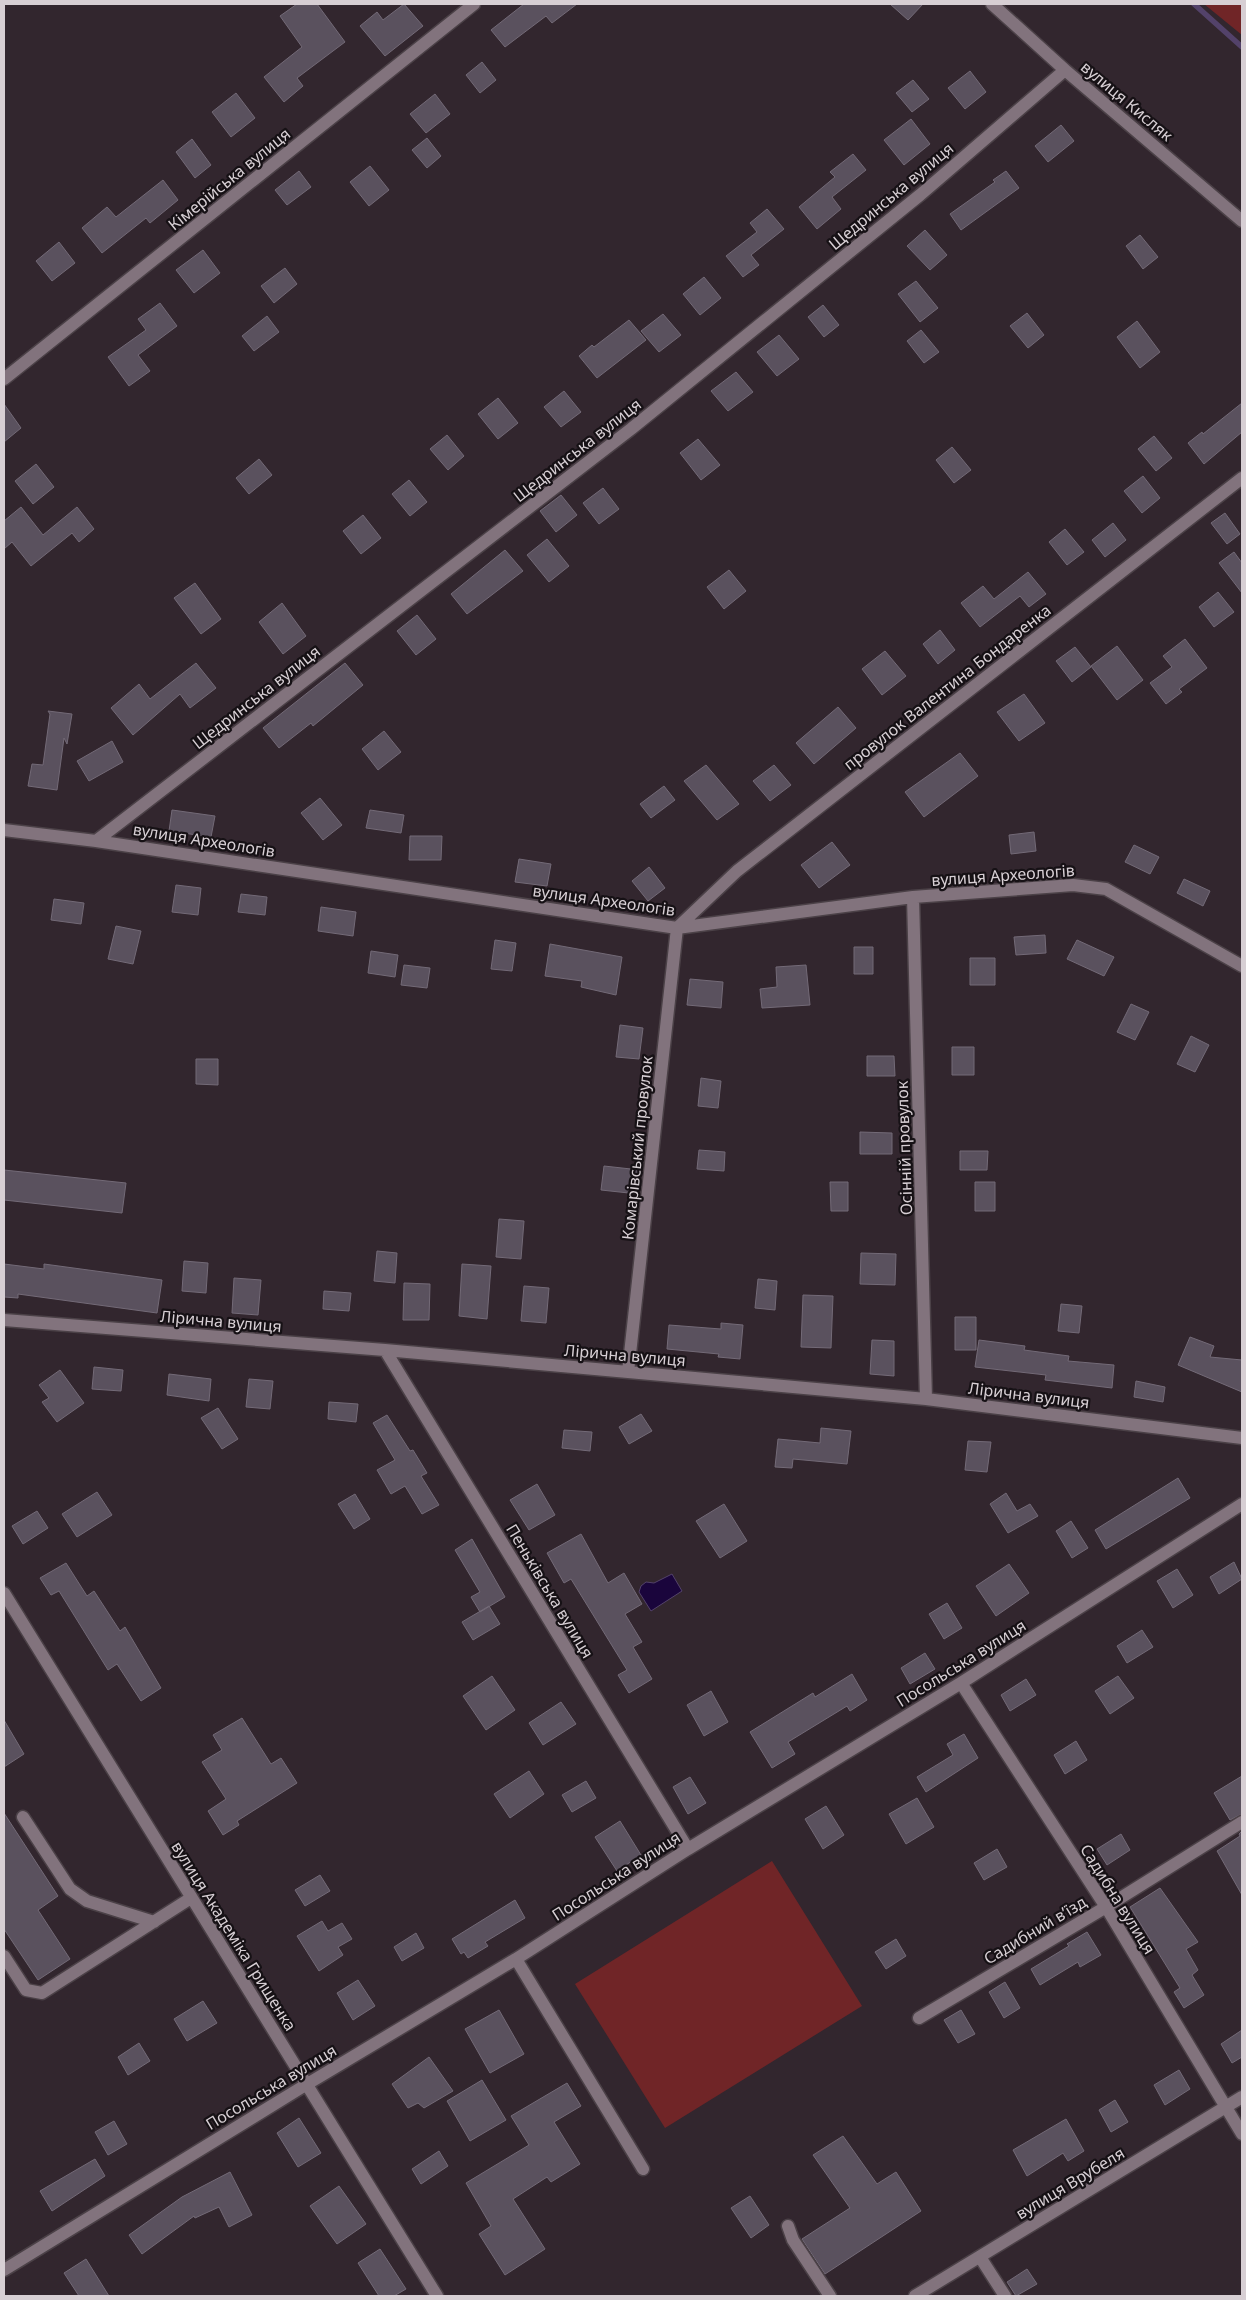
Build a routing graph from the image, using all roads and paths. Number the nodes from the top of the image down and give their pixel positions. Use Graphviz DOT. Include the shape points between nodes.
graph roads {
  1 [pos="474,4"];
  2 [pos="992,4"];
  3 [pos="1065,70"];
  4 [pos="1242,221"];
  5 [pos="4,379"];
  6 [pos="1242,478"];
  7 [pos="4,830"];
  8 [pos="96,841"];
  9 [pos="913,897"];
  10 [pos="678,928"];
  11 [pos="1242,966"];
  12 [pos="4,1320"];
  13 [pos="385,1350"];
  14 [pos="628,1372"];
  15 [pos="926,1399"];
  16 [pos="1242,1438"];
  17 [pos="1242,1504"];
  18 [pos="4,1593"];
  19 [pos="961,1683"];
  20 [pos="23,1816"];
  21 [pos="1242,1822"];
  22 [pos="688,1850"];
  23 [pos="191,1898"];
  24 [pos="1106,1907"];
  25 [pos="154,1922"];
  26 [pos="4,1956"];
  27 [pos="516,1959"];
  28 [pos="919,2018"];
  29 [pos="306,2084"];
  30 [pos="1242,2098"];
  31 [pos="1226,2108"];
  32 [pos="1242,2134"];
  33 [pos="643,2169"];
  34 [pos="788,2226"];
  35 [pos="980,2257"];
  36 [pos="4,2270"];
  37 [pos="436,2296"];
  38 [pos="830,2296"];
  39 [pos="915,2296"];
  40 [pos="1005,2296"];
  1 -- 5 [label="street, Кімерійська вулиця"];
  2 -- 3 [label="street, вулиця Кисляк"];
  3 -- 4 [label="street, вулиця Кисляк"];
  3 -- 8 [label="street, Щедринська вулиця" via="920,195 631,429"];
  6 -- 10 [label="street, провулок Валентина Бондаренка" via="737,871"];
  7 -- 8 [label="street, вулиця Археологів"];
  8 -- 10 [label="street, вулиця Археологів"];
  9 -- 10 [label="street, вулиця Археологів"];
  9 -- 11 [label="street, вулиця Археологів" via="1073,885 1106,889"];
  9 -- 15 [label="street, Осінній провулок"];
  10 -- 14 [label="street, Комарівський провулок"];
  12 -- 13 [label="street, Лірична вулиця"];
  13 -- 14 [label="street, Лірична вулиця"];
  13 -- 22 [label="street, Пеньківська вулиця"];
  14 -- 15 [label="street, Лірична вулиця"];
  15 -- 16 [label="street, Лірична вулиця"];
  17 -- 19 [label="street, Посольська вулиця"];
  18 -- 23 [label="street, вулиця Академіка Грищенка"];
  19 -- 22 [label="street, Посольська вулиця"];
  19 -- 24 [label="street, Садибна вулиця"];
  20 -- 25 [label="street" via="70,1889 87,1901"];
  21 -- 24 [label="street, Садибний в’їзд"];
  22 -- 27 [label="street, Посольська вулиця"];
  23 -- 25 [label="street"];
  23 -- 29 [label="street, вулиця Академіка Грищенка"];
  24 -- 28 [label="street, Садибний в’їзд"];
  24 -- 31 [label="street, Садибна вулиця"];
  25 -- 26 [label="street" via="42,1992 26,1990"];
  27 -- 29 [label="street, Посольська вулиця"];
  27 -- 33 [label="street"];
  29 -- 36 [label="street, Посольська вулиця"];
  29 -- 37 [label="street, вулиця Академіка Грищенка"];
  30 -- 31 [label="street, вулиця Врубеля"];
  31 -- 32 [label="street, Садибна вулиця"];
  31 -- 35 [label="street, вулиця Врубеля"];
  34 -- 38 [label="street" via="793,2240"];
  35 -- 39 [label="street, вулиця Врубеля"];
  35 -- 40 [label="street"];
}
